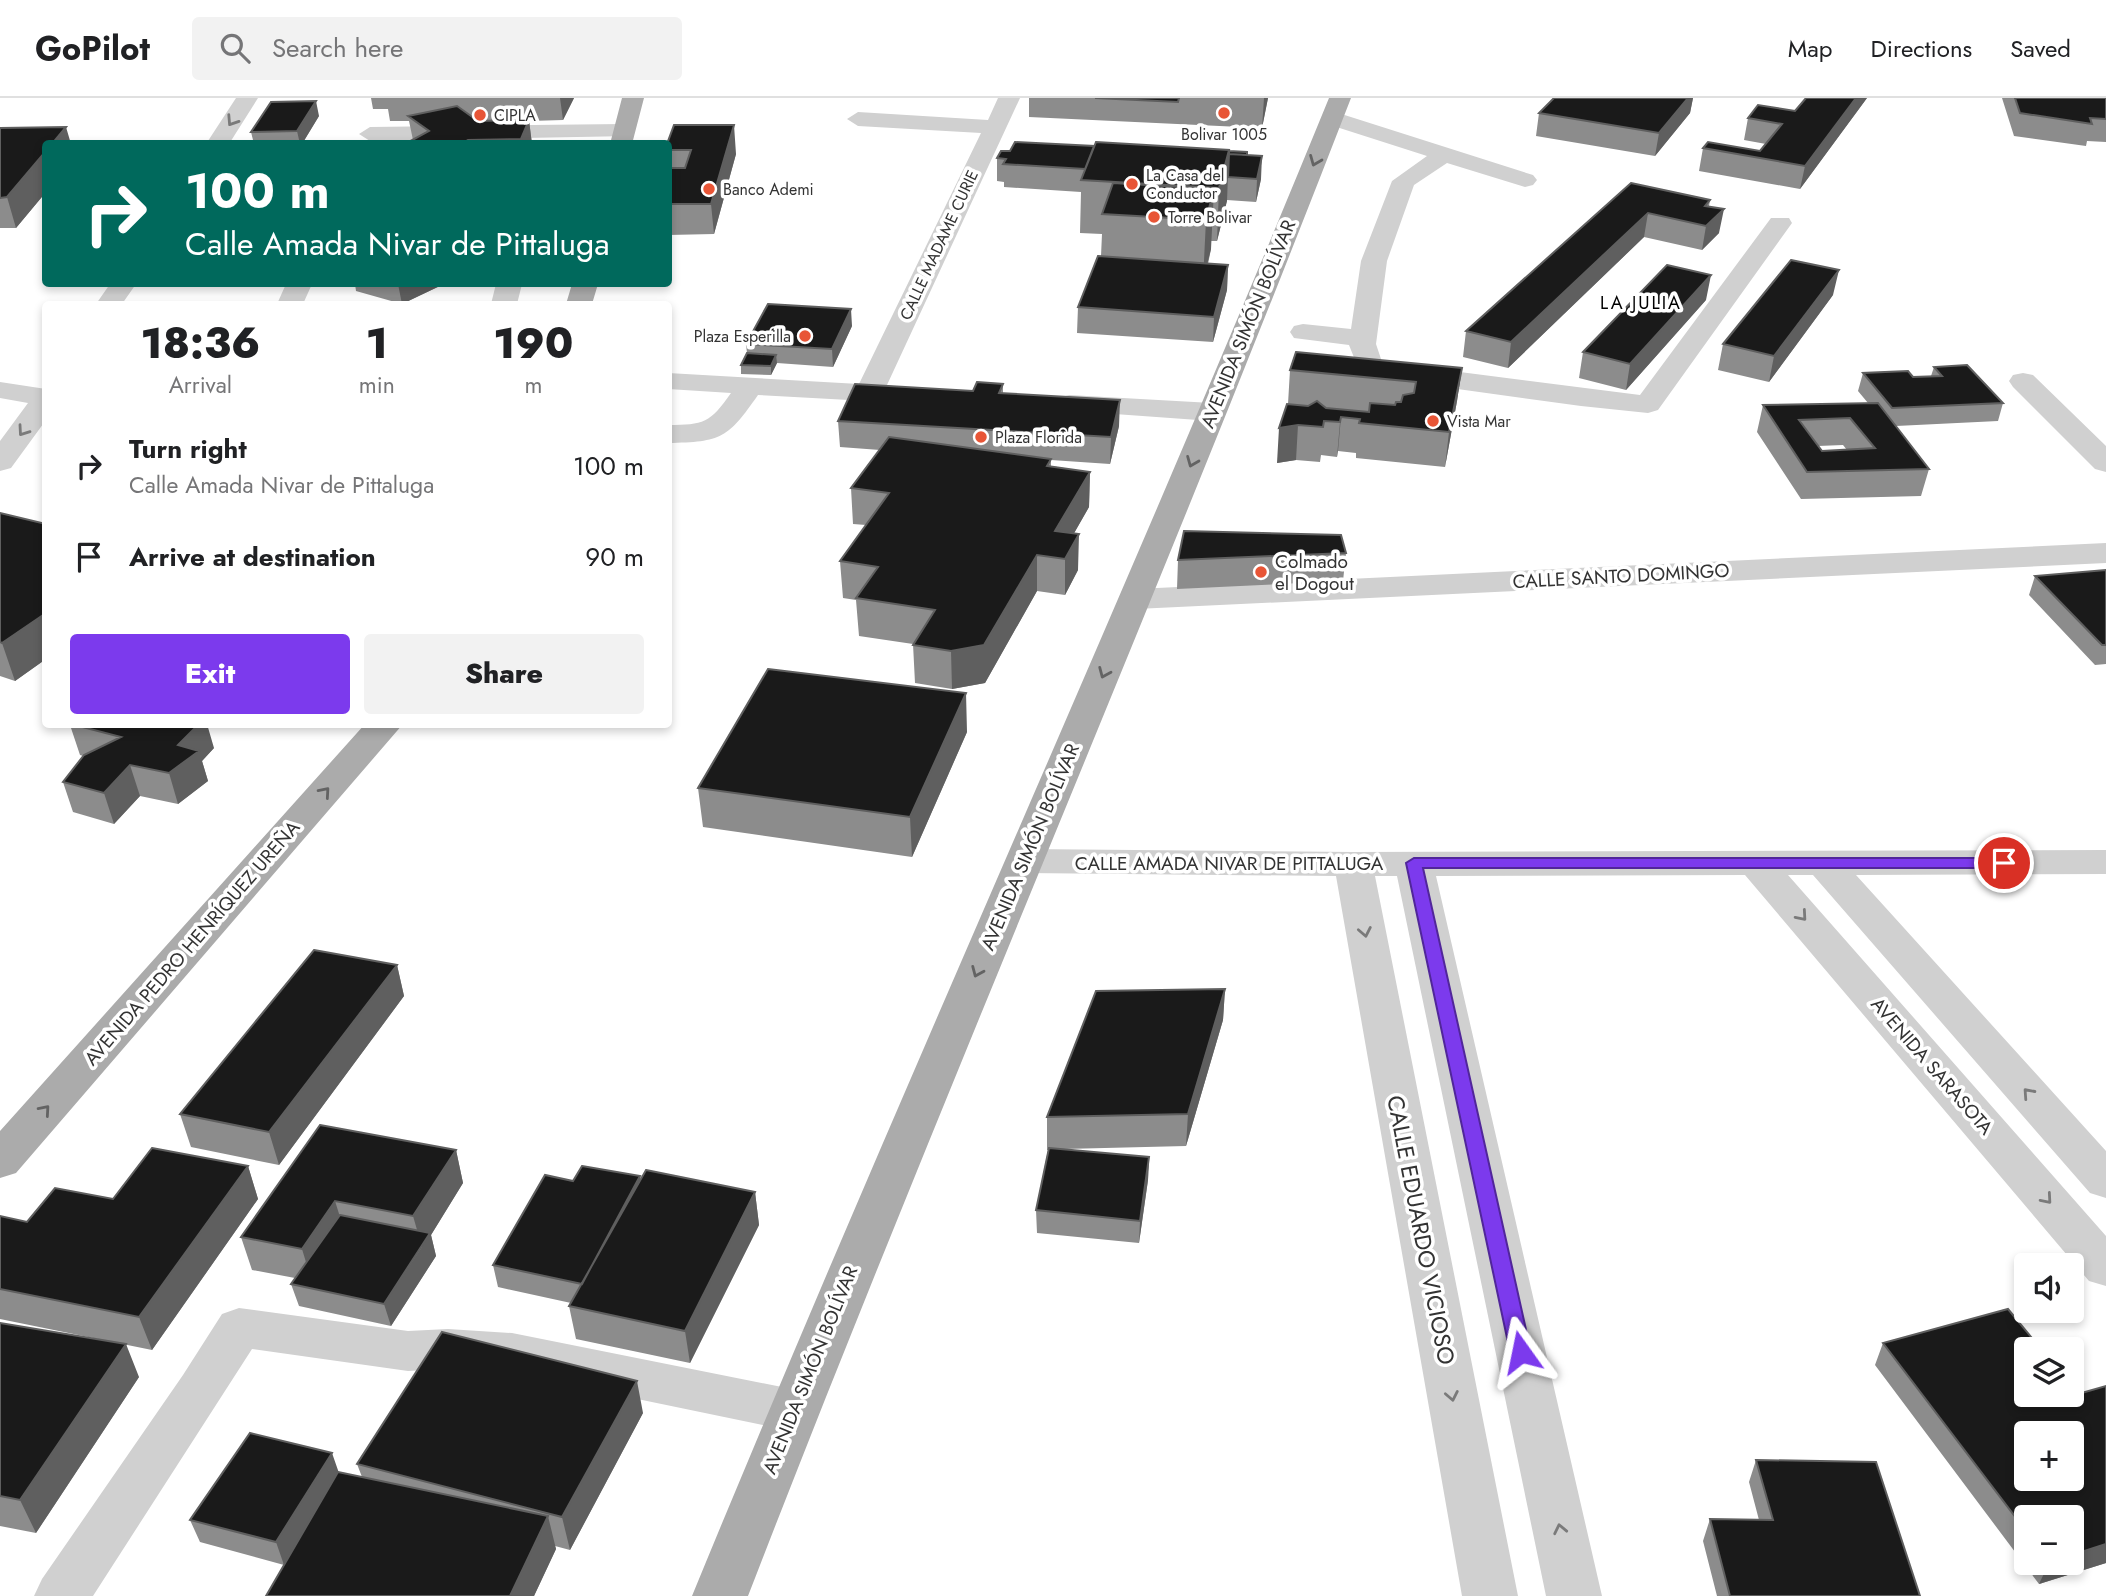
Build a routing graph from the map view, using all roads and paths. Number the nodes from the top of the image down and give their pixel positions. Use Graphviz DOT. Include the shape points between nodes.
graph roads {
  1 [pos="247,98"];
  2 [pos="633,98"];
  3 [pos="1009,98"];
  4 [pos="1336,108"];
  5 [pos="858,119"];
  6 [pos="995,127"];
  7 [pos="370,134"];
  8 [pos="623,137"];
  9 [pos="220,140"];
  10 [pos="1445,154"];
  11 [pos="1525,180"];
  12 [pos="1780,223"];
  13 [pos="1303,332"];
  14 [pos="1363,338"];
  15 [pos="1344,367"];
  16 [pos="1371,369"];
  17 [pos="672,381"];
  18 [pos="2024,381"];
  19 [pos="750,386"];
  20 [pos="0,390"];
  21 [pos="869,393"];
  22 [pos="924,396"];
  23 [pos="42,398"];
  24 [pos="1047,403"];
  25 [pos="42,404"];
  26 [pos="1212,412"];
  27 [pos="672,434"];
  28 [pos="0,462"];
  29 [pos="2106,463"];
  30 [pos="2106,554"];
  31 [pos="1136,598"];
  32 [pos="381,728"];
  33 [pos="1025,861"];
  34 [pos="2106,862"];
  35 [pos="1414,863"];
  36 [pos="1353,864"];
  37 [pos="1758,864"];
  38 [pos="1826,864"];
  39 [pos="2066,1135"];
  40 [pos="2006,1151"];
  41 [pos="0,1161"];
  42 [pos="2106,1181"];
  43 [pos="2106,1268"];
  44 [pos="792,1410"];
  45 [pos="62,1596"];
  46 [pos="720,1596"];
  47 [pos="1490,1596"];
  48 [pos="1574,1596"];
  1 -- 9 [label="street, one-way"];
  2 -- 8 [label="main road"];
  3 -- 6 [label="street, CALLE MADAME CURIE"];
  4 -- 10 [label="street"];
  4 -- 26 [label="main road, AVENIDA SIMÓN BOLÍVAR, one-way"];
  5 -- 6 [label="street"];
  6 -- 21 [label="street, CALLE MADAME CURIE"];
  7 -- 8 [label="street"];
  10 -- 11 [label="street"];
  10 -- 14 [label="street" via="1404,181 1374,261"];
  12 -- 16 [label="street" via="1648,404"];
  13 -- 14 [label="street"];
  14 -- 16 [label="street"];
  15 -- 16 [label="street"];
  17 -- 19 [label="street"];
  18 -- 29 [label="street"];
  19 -- 21 [label="street"];
  19 -- 27 [label="street" via="719,428 708,434"];
  20 -- 23 [label="street"];
  21 -- 22 [label="street"];
  24 -- 26 [label="street"];
  25 -- 28 [label="street, one-way"];
  26 -- 31 [label="main road, AVENIDA SIMÓN BOLÍVAR, one-way"];
  30 -- 31 [label="street, CALLE SANTO DOMINGO"];
  31 -- 33 [label="main road, AVENIDA SIMÓN BOLÍVAR, one-way"];
  41 -- 32 [label="main road, AVENIDA PEDRO HENRÍQUEZ UREÑA, one-way"];
  33 -- 36 [label="street, CALLE AMADA NIVAR DE PITTALUGA"];
  33 -- 44 [label="main road, AVENIDA SIMÓN BOLÍVAR, one-way"];
  34 -- 38 [label="street, CALLE AMADA NIVAR DE PITTALUGA"];
  35 -- 36 [label="street, CALLE AMADA NIVAR DE PITTALUGA"];
  35 -- 37 [label="street, CALLE AMADA NIVAR DE PITTALUGA"];
  48 -- 35 [label="street, one-way"];
  36 -- 47 [label="street, CALLE EDUARDO VICIOSO, one-way"];
  37 -- 38 [label="street, CALLE AMADA NIVAR DE PITTALUGA"];
  37 -- 40 [label="street, AVENIDA SARASOTA, one-way"];
  39 -- 38 [label="street, one-way"];
  39 -- 40 [label="street"];
  39 -- 42 [label="street"];
  40 -- 43 [label="street, AVENIDA SARASOTA, one-way"];
  44 -- 45 [label="street" via="512,1353 408,1351 239,1328"];
  44 -- 46 [label="main road, AVENIDA SIMÓN BOLÍVAR"];
}
